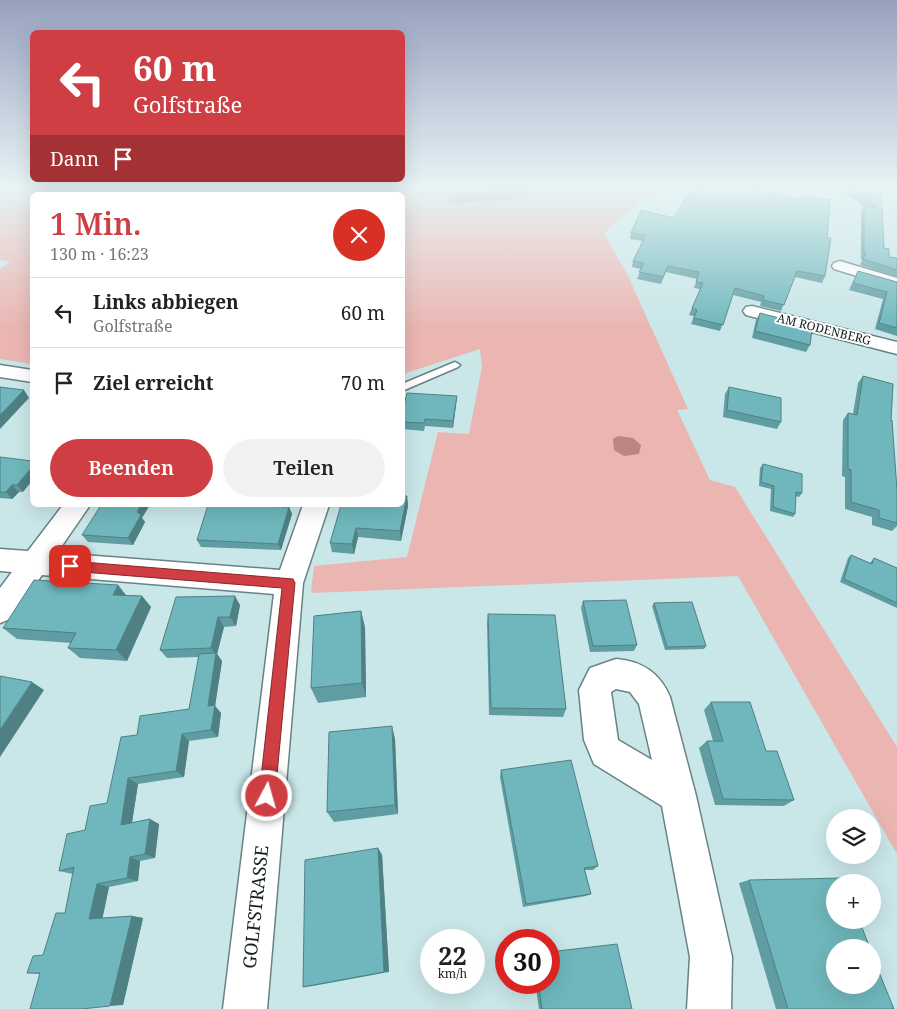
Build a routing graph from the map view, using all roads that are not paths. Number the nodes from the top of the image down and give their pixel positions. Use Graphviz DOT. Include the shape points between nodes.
graph roads {
  1 [pos="840,266"];
  2 [pos="897,283"];
  3 [pos="752,311"];
  4 [pos="897,348"];
  5 [pos="455,364"];
  6 [pos="0,371"];
  7 [pos="30,376"];
  8 [pos="405,387"];
  9 [pos="76,507"];
  10 [pos="315,507"];
  11 [pos="0,560"];
  12 [pos="34,563"];
  13 [pos="289,583"];
  14 [pos="0,610"];
  15 [pos="678,796"];
  16 [pos="245,1009"];
  17 [pos="710,1009"];
  1 -- 2 [label="street"];
  3 -- 4 [label="street, AM RODENBERG"];
  5 -- 8 [label="lane"];
  6 -- 7 [label="street"];
  9 -- 12 [label="street"];
  10 -- 13 [label="street, GOLFSTRASSE"];
  11 -- 12 [label="street"];
  12 -- 13 [label="street"];
  12 -- 14 [label="street"];
  13 -- 16 [label="street, GOLFSTRASSE"];
  15 -- 17 [label="street" via="711,957"];
}
